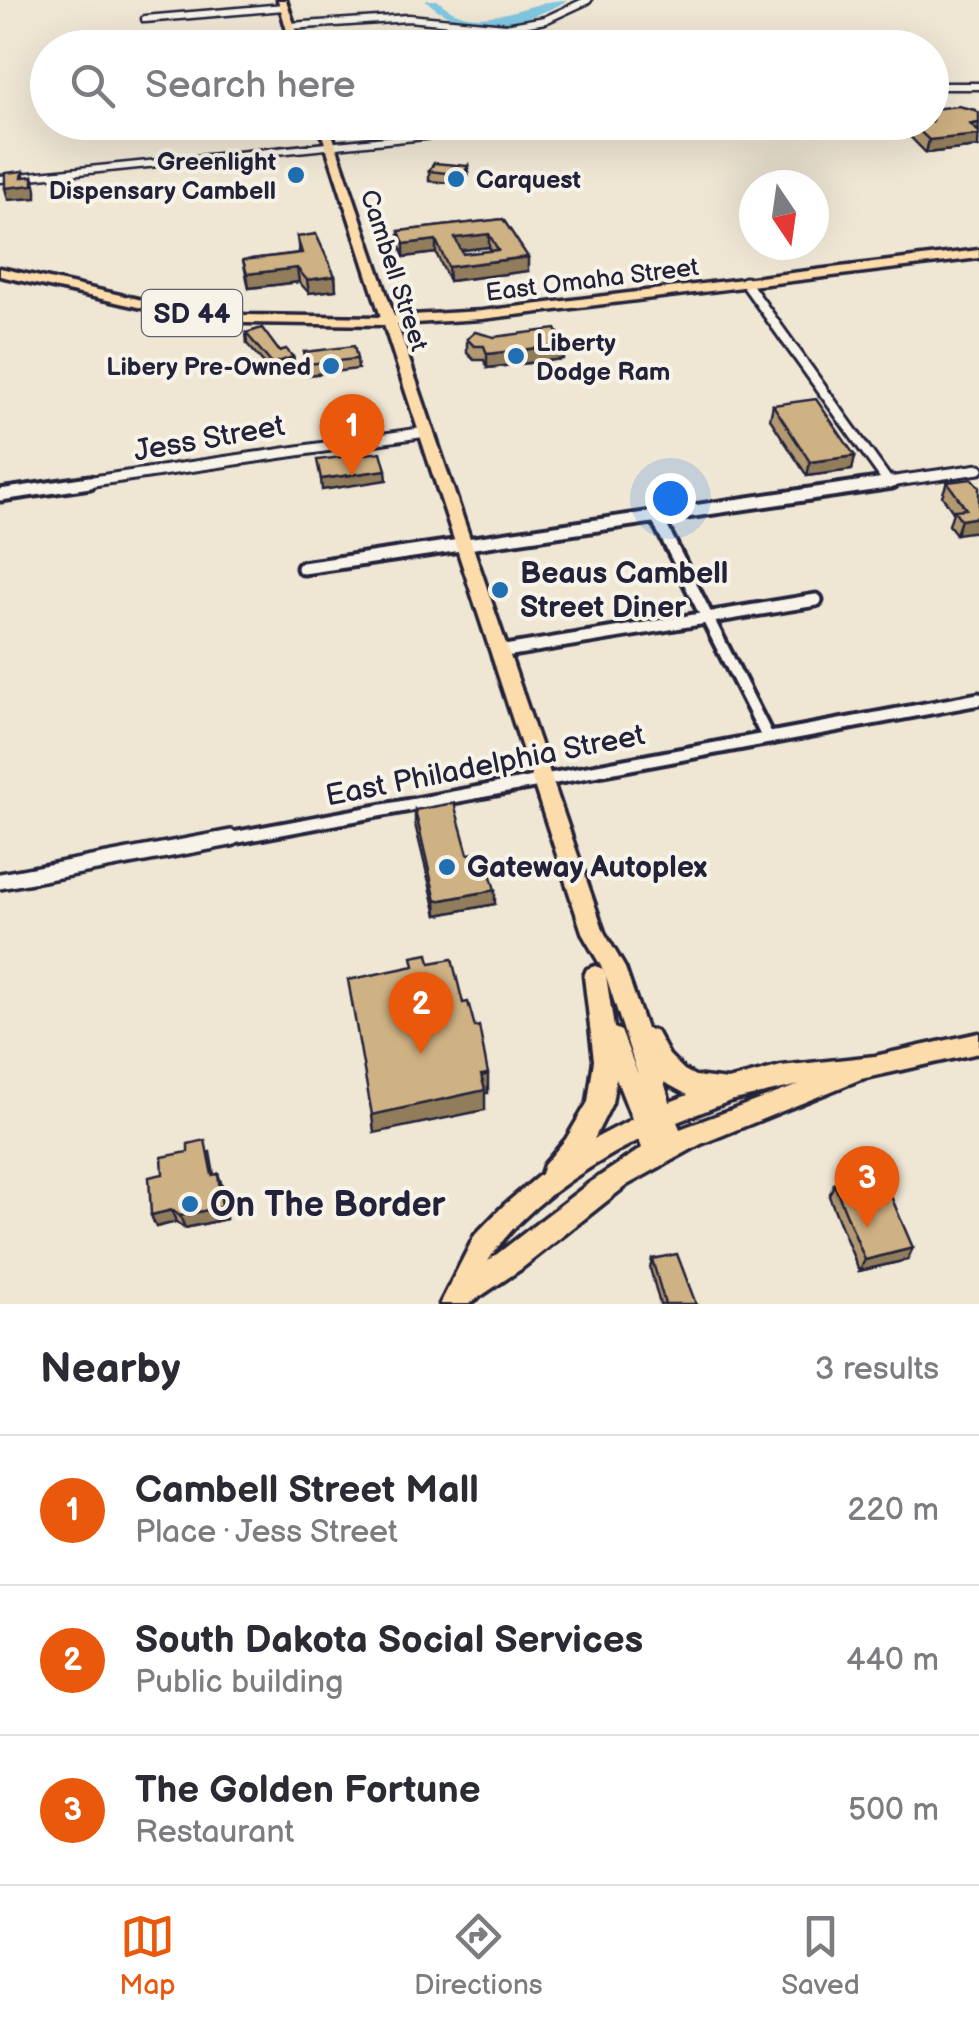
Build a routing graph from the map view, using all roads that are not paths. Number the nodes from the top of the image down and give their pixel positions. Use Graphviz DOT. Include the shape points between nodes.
graph roads {
  1 [pos="588,0"];
  2 [pos="283,4"];
  3 [pos="145,19"];
  4 [pos="290,26"];
  5 [pos="291,30"];
  6 [pos="949,86"];
  7 [pos="979,86"];
  8 [pos="328,140"];
  9 [pos="388,140"];
  10 [pos="330,146"];
  11 [pos="0,179"];
  12 [pos="979,254"];
  13 [pos="0,272"];
  14 [pos="746,282"];
  15 [pos="389,321"];
  16 [pos="426,432"];
  17 [pos="979,469"];
  18 [pos="889,483"];
  19 [pos="0,495"];
  20 [pos="657,518"];
  21 [pos="464,546"];
  22 [pos="303,568"];
  23 [pos="816,600"];
  24 [pos="707,618"];
  25 [pos="500,652"];
  26 [pos="979,699"];
  27 [pos="767,736"];
  28 [pos="542,779"];
  29 [pos="0,881"];
  30 [pos="594,936"];
  31 [pos="595,976"];
  32 [pos="626,1002"];
  33 [pos="979,1043"];
  34 [pos="860,1069"];
  35 [pos="737,1089"];
  36 [pos="654,1120"];
  37 [pos="664,1148"];
  38 [pos="516,1212"];
  39 [pos="460,1297"];
  1 -- 4 [label="street" via="545,20 506,27 408,18"];
  2 -- 3 [label="street"];
  2 -- 4 [label="main road"];
  4 -- 5 [label="main road"];
  6 -- 7 [label="street"];
  8 -- 10 [label="main road, Cambell Street"];
  9 -- 10 [label="street"];
  10 -- 11 [label="street"];
  10 -- 15 [label="main road, Cambell Street"];
  12 -- 14 [label="main road, East Omaha Street / SD 44"];
  13 -- 15 [label="main road, SD 44" via="186,313"];
  14 -- 15 [label="main road, East Omaha Street / SD 44"];
  14 -- 18 [label="street"];
  15 -- 16 [label="main road, Cambell Street"];
  16 -- 19 [label="street, Jess Street"];
  16 -- 21 [label="main road, Cambell Street"];
  17 -- 18 [label="street"];
  18 -- 20 [label="street"];
  20 -- 21 [label="street"];
  20 -- 24 [label="street"];
  21 -- 22 [label="street"];
  21 -- 25 [label="main road, Cambell Street"];
  23 -- 24 [label="street"];
  24 -- 25 [label="street"];
  24 -- 27 [label="street"];
  25 -- 28 [label="main road, Cambell Street"];
  26 -- 27 [label="street, East Philadelphia Street"];
  27 -- 28 [label="street, East Philadelphia Street"];
  28 -- 29 [label="street, East Philadelphia Street"];
  28 -- 30 [label="main road, Cambell Street"];
  30 -- 31 [label="main road"];
  30 -- 32 [label="main road"];
  31 -- 36 [label="main road" via="625,1079"];
  31 -- 38 [label="main road" via="607,1059 602,1103 585,1136"];
  32 -- 35 [label="main road" via="676,1081 690,1088"];
  32 -- 36 [label="main road"];
  33 -- 34 [label="main road"];
  34 -- 35 [label="main road" via="798,1073"];
  34 -- 37 [label="main road"];
  35 -- 36 [label="main road"];
  36 -- 37 [label="main road"];
  36 -- 38 [label="main road" via="598,1151"];
  37 -- 39 [label="main road"];
  38 -- 39 [label="main road" via="481,1247"];
}
